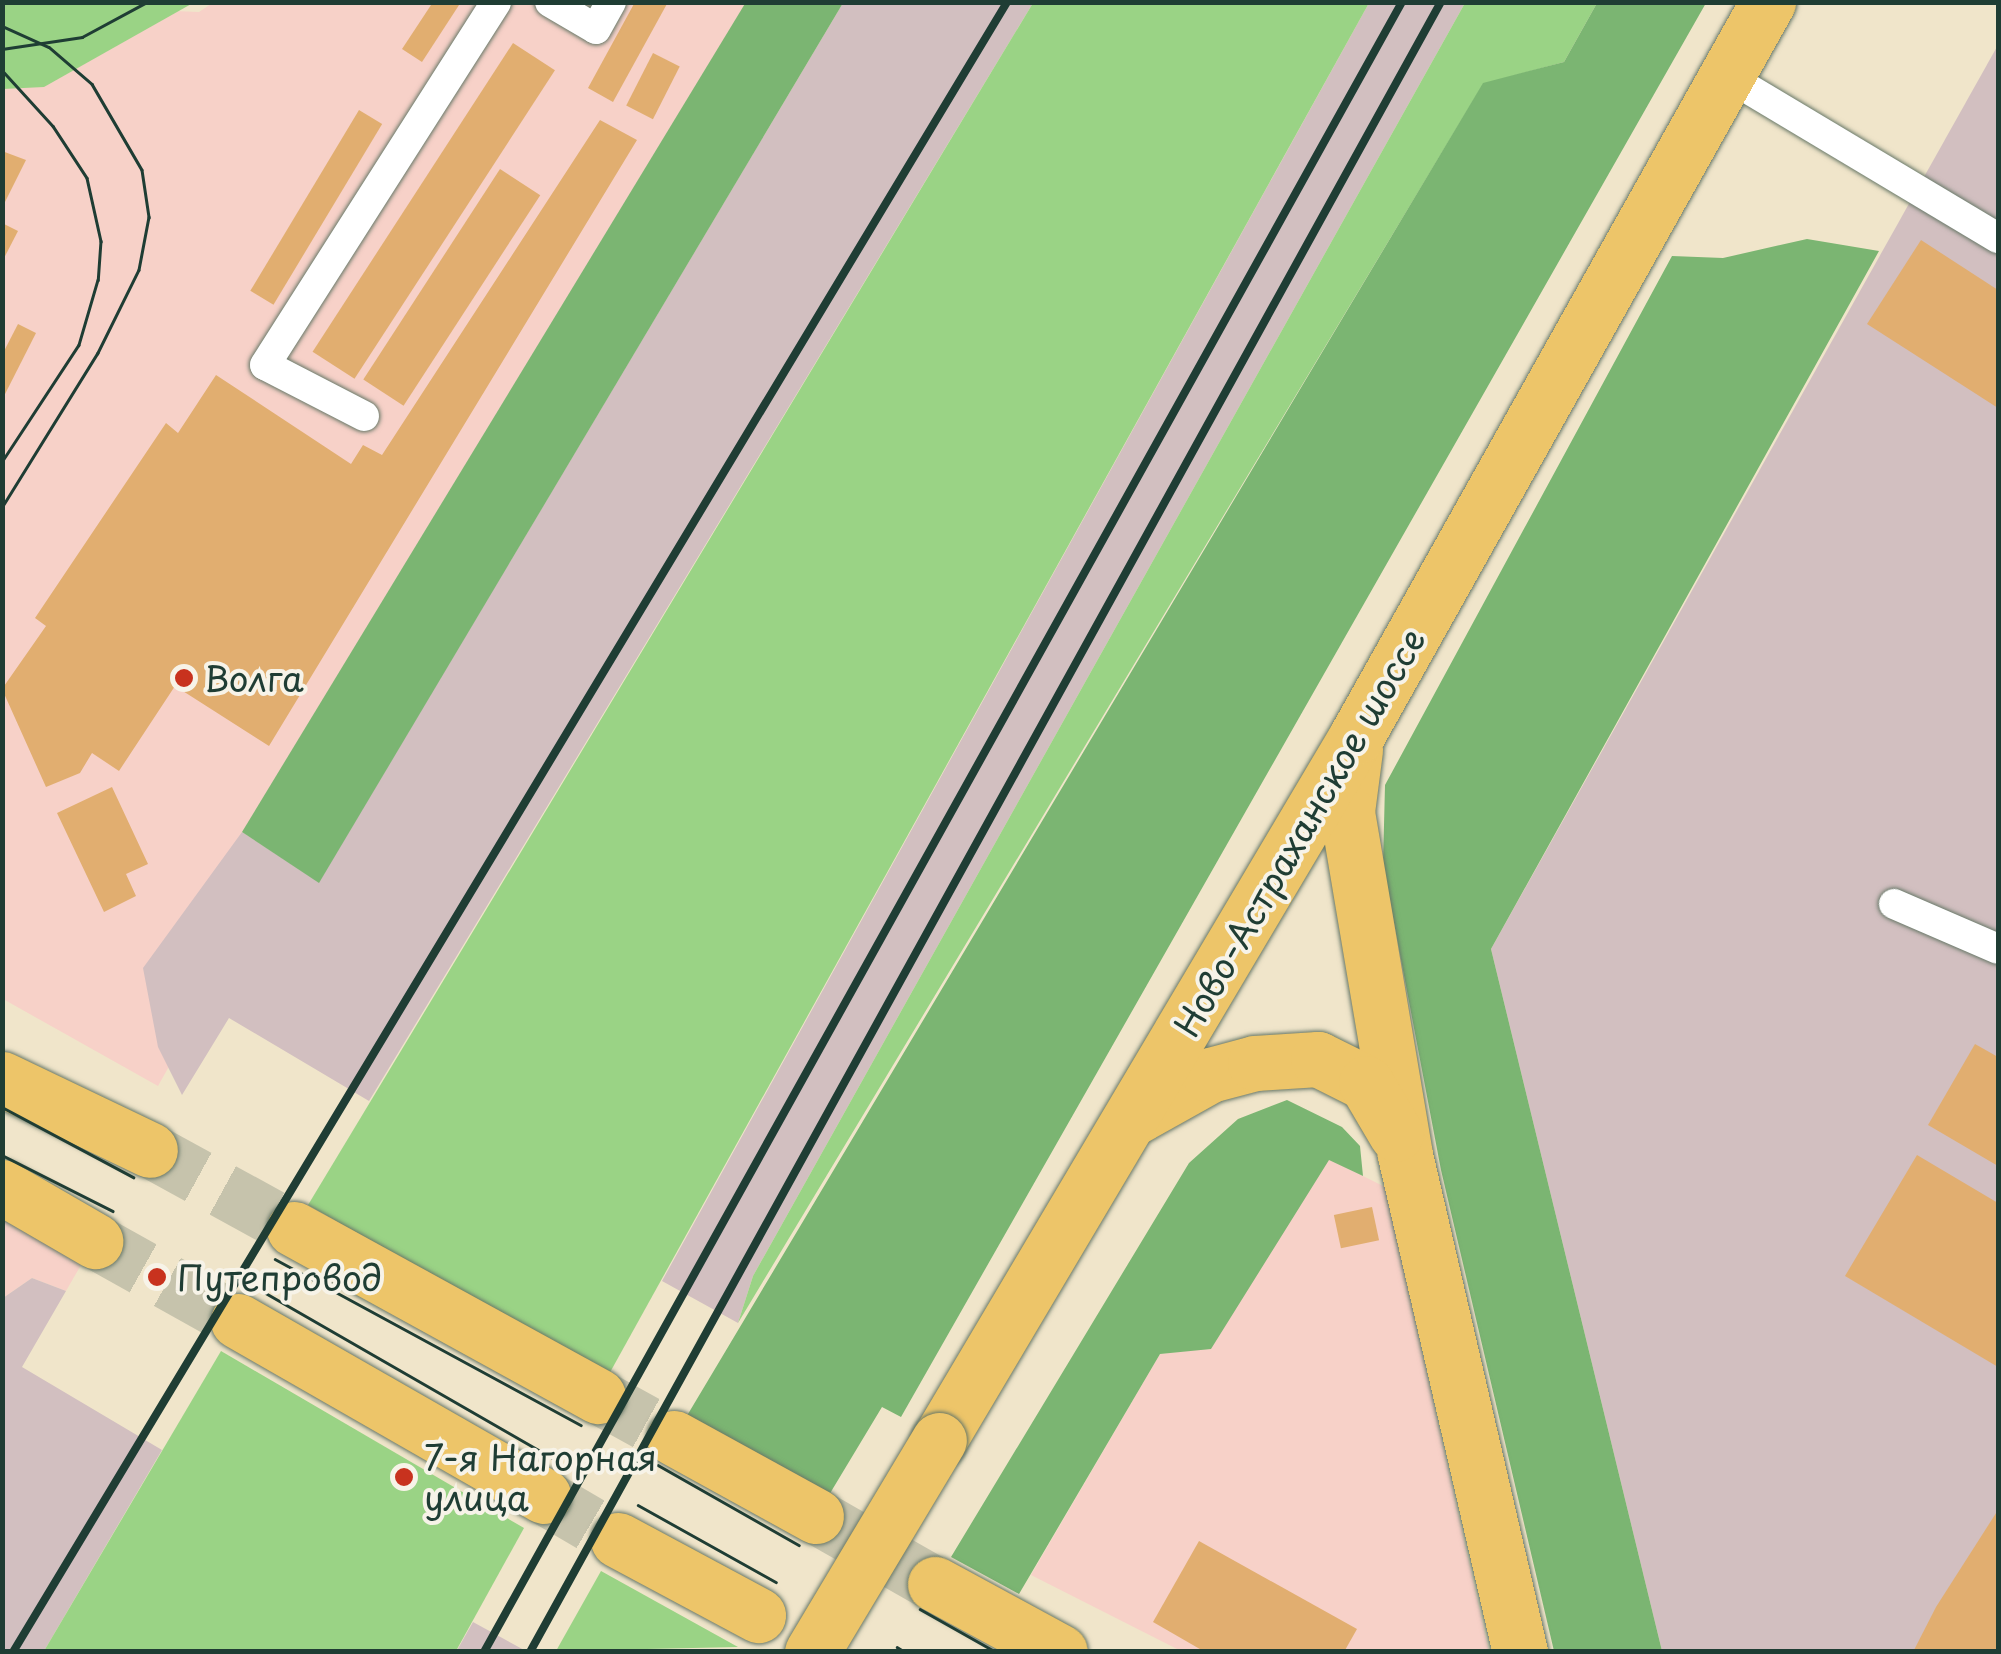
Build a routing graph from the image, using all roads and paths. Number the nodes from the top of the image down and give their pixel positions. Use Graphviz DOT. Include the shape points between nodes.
graph roads {
  1 [pos="496,2"];
  2 [pos="550,2"];
  3 [pos="611,2"];
  4 [pos="1768,2"];
  5 [pos="1727,76"];
  6 [pos="1998,238"];
  7 [pos="364,416"];
  8 [pos="1356,737"];
  9 [pos="1894,904"];
  10 [pos="1998,949"];
  11 [pos="2,1079"];
  12 [pos="1133,1118"];
  13 [pos="150,1150"];
  14 [pos="1405,1155"];
  15 [pos="2,1187"];
  16 [pos="294,1228"];
  17 [pos="95,1241"];
  18 [pos="238,1321"];
  19 [pos="598,1396"];
  20 [pos="674,1438"];
  21 [pos="543,1496"];
  22 [pos="816,1516"];
  23 [pos="618,1540"];
  24 [pos="936,1584"];
  25 [pos="758,1615"];
  26 [pos="812,1652"];
  27 [pos="1060,1652"];
  28 [pos="1520,1652"];
  1 -- 7 [label="lane" via="265,365"];
  2 -- 3 [label="lane" via="596,29"];
  4 -- 5 [label="main road, Ново-Астраханское шоссе"];
  5 -- 6 [label="lane"];
  5 -- 8 [label="main road, Ново-Астраханское шоссе"];
  8 -- 12 [label="main road, Ново-Астраханское шоссе"];
  8 -- 14 [label="main road" via="1347,812"];
  9 -- 10 [label="lane"];
  11 -- 13 [label="main road"];
  12 -- 14 [label="main road" via="1210,1075 1255,1063 1318,1059 1366,1082"];
  12 -- 26 [label="main road, Ново-Астраханское шоссе, bridge"];
  14 -- 28 [label="main road"];
  15 -- 17 [label="main road"];
  16 -- 19 [label="main road"];
  18 -- 21 [label="main road"];
  20 -- 22 [label="main road"];
  23 -- 25 [label="main road"];
  24 -- 27 [label="main road"];
}
